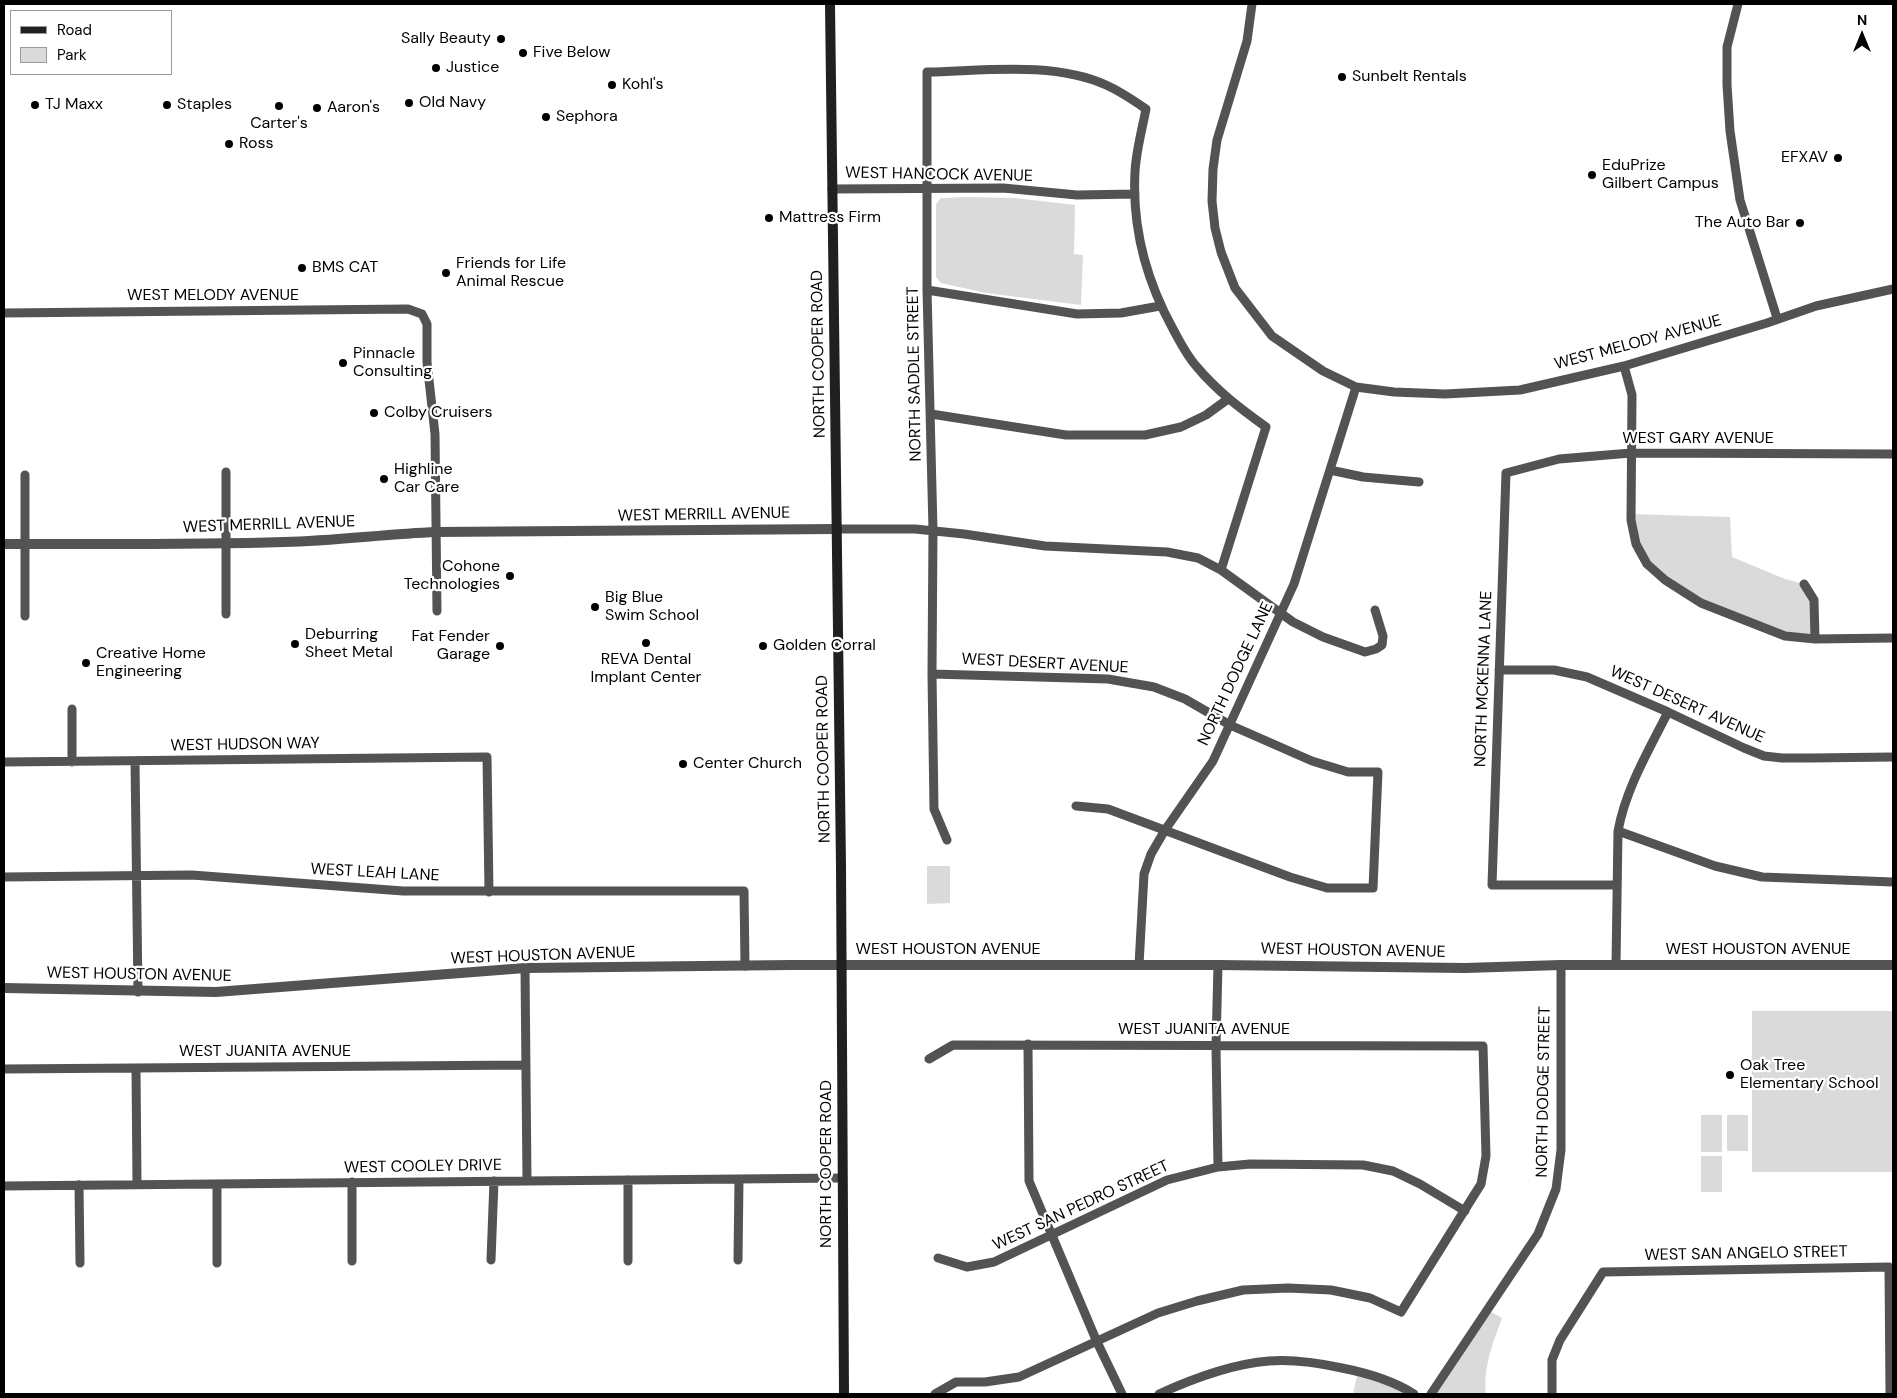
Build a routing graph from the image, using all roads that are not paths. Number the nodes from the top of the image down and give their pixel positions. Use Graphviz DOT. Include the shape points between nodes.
graph roads {
  1 [pos="830,4"];
  2 [pos="1252,4"];
  3 [pos="1738,4"];
  4 [pos="832,189"];
  5 [pos="927,189"];
  6 [pos="1134,194"];
  7 [pos="1893,289"];
  8 [pos="927,290"];
  9 [pos="1160,306"];
  10 [pos="4,313"];
  11 [pos="1777,318"];
  12 [pos="1624,366"];
  13 [pos="1356,387"];
  14 [pos="1228,399"];
  15 [pos="931,414"];
  16 [pos="1631,453"];
  17 [pos="1893,454"];
  18 [pos="1330,470"];
  19 [pos="226,472"];
  20 [pos="1506,473"];
  21 [pos="25,475"];
  22 [pos="1419,482"];
  23 [pos="836,529"];
  24 [pos="933,530"];
  25 [pos="436,532"];
  26 [pos="226,543"];
  27 [pos="4,544"];
  28 [pos="25,544"];
  29 [pos="1221,570"];
  30 [pos="1804,584"];
  31 [pos="1375,610"];
  32 [pos="437,611"];
  33 [pos="1281,613"];
  34 [pos="226,614"];
  35 [pos="25,616"];
  36 [pos="1815,638"];
  37 [pos="1893,638"];
  38 [pos="1499,670"];
  39 [pos="932,674"];
  40 [pos="72,708"];
  41 [pos="1668,712"];
  42 [pos="1230,726"];
  43 [pos="1893,757"];
  44 [pos="135,761"];
  45 [pos="4,762"];
  46 [pos="72,762"];
  47 [pos="1076,806"];
  48 [pos="1165,830"];
  49 [pos="1618,831"];
  50 [pos="947,840"];
  51 [pos="136,876"];
  52 [pos="4,877"];
  53 [pos="1893,882"];
  54 [pos="1616,885"];
  55 [pos="489,892"];
  56 [pos="841,965"];
  57 [pos="1139,965"];
  58 [pos="1218,965"];
  59 [pos="1561,965"];
  60 [pos="1616,965"];
  61 [pos="744,966"];
  62 [pos="1893,966"];
  63 [pos="525,968"];
  64 [pos="4,988"];
  65 [pos="138,992"];
  66 [pos="1028,1044"];
  67 [pos="1216,1046"];
  68 [pos="930,1059"];
  69 [pos="526,1066"];
  70 [pos="136,1068"];
  71 [pos="4,1069"];
  72 [pos="1218,1167"];
  73 [pos="842,1178"];
  74 [pos="739,1179"];
  75 [pos="628,1180"];
  76 [pos="494,1181"];
  77 [pos="527,1181"];
  78 [pos="352,1182"];
  79 [pos="137,1184"];
  80 [pos="217,1184"];
  81 [pos="79,1185"];
  82 [pos="4,1186"];
  83 [pos="1465,1211"];
  84 [pos="1051,1236"];
  85 [pos="938,1258"];
  86 [pos="491,1260"];
  87 [pos="738,1260"];
  88 [pos="352,1261"];
  89 [pos="628,1261"];
  90 [pos="80,1263"];
  91 [pos="217,1263"];
  92 [pos="1098,1342"];
  93 [pos="844,1394"];
  94 [pos="935,1394"];
  95 [pos="1122,1394"];
  96 [pos="1159,1394"];
  97 [pos="1414,1394"];
  98 [pos="1431,1394"];
  99 [pos="1552,1394"];
  100 [pos="1890,1394"];
  1 -- 4 [label="main road, NORTH COOPER ROAD"];
  2 -- 13 [label="street, WEST MELODY AVENUE" via="1247,41 1217,140 1213,169 1212,201 1221,252 1235,288 1272,336 1323,372"];
  3 -- 11 [label="street" via="1728,47 1730,131 1740,200"];
  4 -- 5 [label="street, WEST HANCOCK AVENUE"];
  4 -- 23 [label="main road, NORTH COOPER ROAD"];
  5 -- 6 [label="street, WEST HANCOCK AVENUE" via="1003,188 1077,195"];
  5 -- 6 [label="street, NORTH SADDLE STREET" via="927,72 1041,69 1104,84 1146,109"];
  5 -- 8 [label="street, NORTH SADDLE STREET"];
  6 -- 9 [label="street" via="1135,219 1146,271"];
  7 -- 11 [label="street, WEST MELODY AVENUE"];
  8 -- 9 [label="street" via="1077,314 1121,313"];
  8 -- 15 [label="street, NORTH SADDLE STREET"];
  9 -- 14 [label="street" via="1196,366"];
  10 -- 25 [label="street, WEST MELODY AVENUE" via="408,309 422,314 427,324 427,362 436,434"];
  11 -- 12 [label="street, WEST MELODY AVENUE"];
  12 -- 13 [label="street, WEST MELODY AVENUE" via="1520,390 1445,394"];
  12 -- 16 [label="street" via="1632,395"];
  13 -- 18 [label="street, NORTH DODGE LANE"];
  14 -- 15 [label="street" via="1181,427 1145,435 1066,435"];
  14 -- 29 [label="street" via="1266,427"];
  15 -- 24 [label="street, NORTH SADDLE STREET"];
  16 -- 17 [label="street, WEST GARY AVENUE"];
  16 -- 20 [label="street, WEST GARY AVENUE" via="1559,458"];
  16 -- 36 [label="street" via="1631,520 1636,544 1647,564 1665,580 1701,602 1785,636"];
  18 -- 22 [label="street" via="1363,477"];
  18 -- 33 [label="street, NORTH DODGE LANE" via="1294,584"];
  19 -- 26 [label="street"];
  20 -- 38 [label="street, NORTH MCKENNA LANE"];
  21 -- 28 [label="street"];
  23 -- 24 [label="street, WEST MERRILL AVENUE"];
  23 -- 25 [label="street, WEST MERRILL AVENUE"];
  23 -- 56 [label="main road, NORTH COOPER ROAD"];
  24 -- 29 [label="street, WEST MERRILL AVENUE" via="1045,546 1167,552 1198,558"];
  24 -- 39 [label="street, NORTH SADDLE STREET"];
  25 -- 26 [label="street, WEST MERRILL AVENUE" via="380,534 337,540"];
  25 -- 32 [label="street"];
  26 -- 28 [label="street, WEST MERRILL AVENUE"];
  26 -- 34 [label="street"];
  27 -- 28 [label="street, WEST MERRILL AVENUE"];
  28 -- 35 [label="street"];
  29 -- 33 [label="street, WEST MERRILL AVENUE"];
  30 -- 36 [label="street" via="1814,600"];
  31 -- 33 [label="street, WEST MERRILL AVENUE" via="1383,636 1382,645 1366,652 1323,637"];
  33 -- 42 [label="street, NORTH DODGE LANE"];
  36 -- 37 [label="street"];
  38 -- 41 [label="street, WEST DESERT AVENUE" via="1554,670 1587,677"];
  38 -- 54 [label="street, NORTH MCKENNA LANE" via="1492,886"];
  39 -- 42 [label="street, WEST DESERT AVENUE" via="1108,679 1185,698"];
  39 -- 50 [label="street, NORTH SADDLE STREET" via="934,809"];
  40 -- 46 [label="street"];
  41 -- 43 [label="street, WEST DESERT AVENUE" via="1764,756"];
  41 -- 49 [label="street" via="1630,788"];
  42 -- 48 [label="street, NORTH DODGE LANE" via="1213,761"];
  42 -- 48 [label="street, WEST DESERT AVENUE" via="1312,761 1348,772 1378,772 1373,888 1327,888 1290,878"];
  44 -- 46 [label="street, WEST HUDSON WAY"];
  44 -- 51 [label="street"];
  44 -- 55 [label="street, WEST HUDSON WAY" via="487,757"];
  45 -- 46 [label="street, WEST HUDSON WAY"];
  47 -- 48 [label="street" via="1108,809"];
  48 -- 57 [label="street, NORTH DODGE LANE" via="1144,874"];
  49 -- 53 [label="street" via="1715,866 1762,877"];
  49 -- 54 [label="street"];
  51 -- 52 [label="street, WEST LEAH LANE"];
  51 -- 55 [label="street, WEST LEAH LANE" via="192,875 403,891"];
  51 -- 65 [label="street"];
  54 -- 60 [label="street"];
  55 -- 61 [label="street, WEST LEAH LANE" via="744,891"];
  56 -- 57 [label="street, WEST HOUSTON AVENUE"];
  56 -- 61 [label="street, WEST HOUSTON AVENUE"];
  56 -- 73 [label="main road, NORTH COOPER ROAD"];
  57 -- 58 [label="street, WEST HOUSTON AVENUE"];
  58 -- 59 [label="street, WEST HOUSTON AVENUE" via="1465,968"];
  58 -- 67 [label="street"];
  59 -- 60 [label="street, WEST HOUSTON AVENUE"];
  59 -- 98 [label="street, NORTH DODGE STREET" via="1561,1150 1556,1189 1538,1234"];
  60 -- 62 [label="street, WEST HOUSTON AVENUE"];
  61 -- 63 [label="street, WEST HOUSTON AVENUE"];
  63 -- 65 [label="street, WEST HOUSTON AVENUE" via="238,991"];
  63 -- 69 [label="street"];
  64 -- 65 [label="street, WEST HOUSTON AVENUE"];
  66 -- 67 [label="street, WEST JUANITA AVENUE"];
  66 -- 68 [label="street, WEST JUANITA AVENUE" via="953,1045"];
  66 -- 84 [label="street" via="1029,1181"];
  67 -- 72 [label="street"];
  67 -- 83 [label="street, WEST JUANITA AVENUE" via="1483,1046 1486,1156 1481,1184"];
  69 -- 70 [label="street, WEST JUANITA AVENUE"];
  69 -- 77 [label="street"];
  70 -- 71 [label="street, WEST JUANITA AVENUE"];
  70 -- 79 [label="street"];
  72 -- 83 [label="street, WEST SAN PEDRO STREET" via="1250,1164 1364,1165 1393,1172 1420,1184"];
  72 -- 84 [label="street, WEST SAN PEDRO STREET" via="1167,1180"];
  73 -- 74 [label="street, WEST COOLEY DRIVE"];
  73 -- 93 [label="main road, NORTH COOPER ROAD"];
  74 -- 75 [label="street, WEST COOLEY DRIVE"];
  74 -- 87 [label="street"];
  75 -- 77 [label="street, WEST COOLEY DRIVE"];
  75 -- 89 [label="street"];
  76 -- 77 [label="street, WEST COOLEY DRIVE"];
  76 -- 78 [label="street, WEST COOLEY DRIVE"];
  76 -- 86 [label="street"];
  78 -- 80 [label="street, WEST COOLEY DRIVE"];
  78 -- 88 [label="street"];
  79 -- 80 [label="street, WEST COOLEY DRIVE"];
  79 -- 81 [label="street, WEST COOLEY DRIVE"];
  80 -- 91 [label="street"];
  81 -- 82 [label="street, WEST COOLEY DRIVE"];
  81 -- 90 [label="street"];
  83 -- 92 [label="street" via="1401,1312 1370,1298 1331,1290 1243,1290 1158,1314"];
  84 -- 85 [label="street, WEST SAN PEDRO STREET" via="994,1262 967,1267"];
  84 -- 92 [label="street"];
  92 -- 94 [label="street" via="1019,1377 956,1382"];
  92 -- 95 [label="street"];
  96 -- 97 [label="street" via="1190,1380 1270,1361 1317,1363 1356,1371 1393,1382"];
  99 -- 100 [label="street, WEST SAN ANGELO STREET" via="1552,1360 1560,1340 1603,1272 1889,1267"];
}
